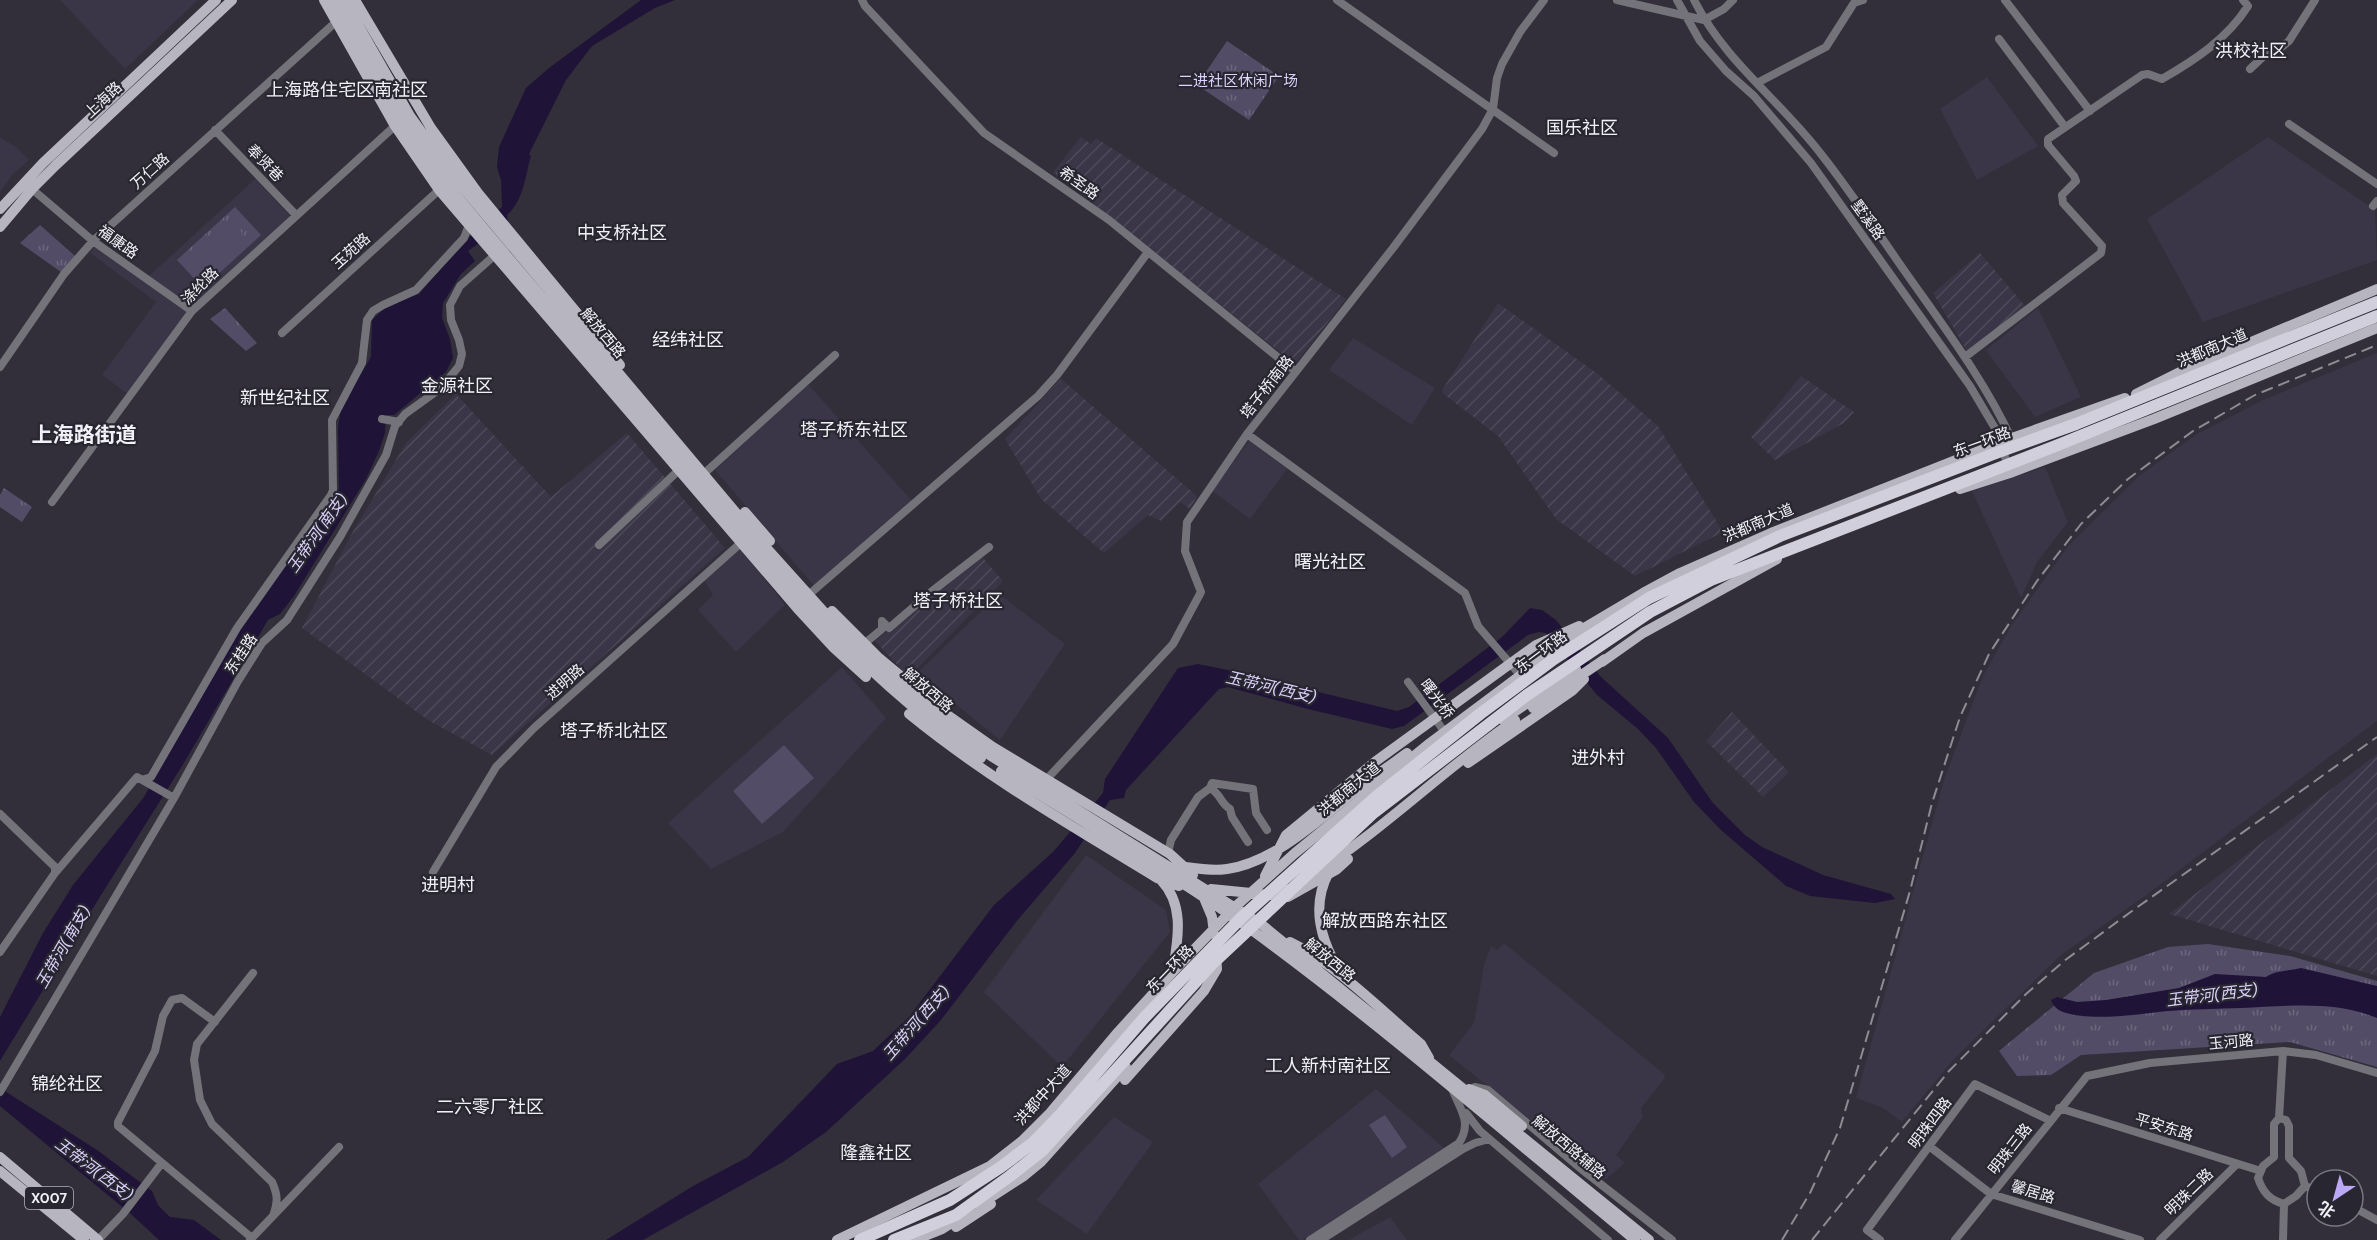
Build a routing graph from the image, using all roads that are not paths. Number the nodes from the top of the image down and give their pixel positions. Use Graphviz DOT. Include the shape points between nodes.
graph roads {
  1 [pos="216,0"];
  2 [pos="232,0"];
  3 [pos="324,0"];
  4 [pos="334,0"];
  5 [pos="344,0"];
  6 [pos="355,0"];
  7 [pos="862,0"];
  8 [pos="1337,0"];
  9 [pos="1544,0"];
  10 [pos="1617,0"];
  11 [pos="1677,0"];
  12 [pos="1694,0"];
  13 [pos="1733,0"];
  14 [pos="1863,0"];
  15 [pos="2005,0"];
  16 [pos="2243,0"];
  17 [pos="2315,0"];
  18 [pos="1685,15"];
  19 [pos="339,19"];
  20 [pos="1704,20"];
  21 [pos="1999,39"];
  22 [pos="2250,69"];
  23 [pos="1757,82"];
  24 [pos="1493,110"];
  25 [pos="2090,111"];
  26 [pos="398,124"];
  27 [pos="2289,124"];
  28 [pos="2065,127"];
  29 [pos="215,130"];
  30 [pos="1554,153"];
  31 [pos="2377,184"];
  32 [pos="32,189"];
  33 [pos="439,190"];
  34 [pos="476,198"];
  35 [pos="0,209"];
  36 [pos="296,215"];
  37 [pos="470,220"];
  38 [pos="0,227"];
  39 [pos="93,241"];
  40 [pos="499,244"];
  41 [pos="1148,252"];
  42 [pos="2377,289"];
  43 [pos="2377,296"];
  44 [pos="2377,302"];
  45 [pos="192,311"];
  46 [pos="2377,316"];
  47 [pos="2377,328"];
  48 [pos="282,333"];
  49 [pos="835,355"];
  50 [pos="1965,357"];
  51 [pos="0,367"];
  52 [pos="1296,372"];
  53 [pos="382,419"];
  54 [pos="399,422"];
  55 [pos="2076,424"];
  56 [pos="1247,434"];
  57 [pos="2012,438"];
  58 [pos="2001,442"];
  59 [pos="2026,467"];
  60 [pos="679,470"];
  61 [pos="708,470"];
  62 [pos="2010,473"];
  63 [pos="52,502"];
  64 [pos="1780,536"];
  65 [pos="744,540"];
  66 [pos="1810,541"];
  67 [pos="599,545"];
  68 [pos="989,547"];
  69 [pos="808,590"];
  70 [pos="1582,627"];
  71 [pos="861,643"];
  72 [pos="1600,657"];
  73 [pos="1520,675"];
  74 [pos="1408,682"];
  75 [pos="1444,731"];
  76 [pos="1001,771"];
  77 [pos="142,780"];
  78 [pos="1043,783"];
  79 [pos="1210,788"];
  80 [pos="172,797"];
  81 [pos="1066,806"];
  82 [pos="0,814"];
  83 [pos="1267,830"];
  84 [pos="1108,832"];
  85 [pos="1248,842"];
  86 [pos="1168,853"];
  87 [pos="1337,860"];
  88 [pos="1149,866"];
  89 [pos="1179,866"];
  90 [pos="433,872"];
  91 [pos="55,873"];
  92 [pos="1260,884"];
  93 [pos="1204,893"];
  94 [pos="1287,897"];
  95 [pos="1232,910"];
  96 [pos="1257,927"];
  97 [pos="0,952"];
  98 [pos="1174,963"];
  99 [pos="253,973"];
  100 [pos="1347,981"];
  101 [pos="215,1022"];
  102 [pos="2283,1051"];
  103 [pos="1430,1061"];
  104 [pos="2377,1073"];
  105 [pos="2087,1076"];
  106 [pos="1455,1087"];
  107 [pos="0,1092"];
  108 [pos="2059,1108"];
  109 [pos="2279,1118"];
  110 [pos="2049,1120"];
  111 [pos="1490,1139"];
  112 [pos="1929,1146"];
  113 [pos="339,1147"];
  114 [pos="0,1157"];
  115 [pos="161,1164"];
  116 [pos="2237,1164"];
  117 [pos="0,1171"];
  118 [pos="2260,1172"];
  119 [pos="2305,1186"];
  120 [pos="1991,1194"];
  121 [pos="2284,1204"];
  122 [pos="273,1216"];
  123 [pos="899,1223"];
  124 [pos="251,1239"];
  125 [pos="84,1240"];
  126 [pos="98,1240"];
  127 [pos="837,1240"];
  128 [pos="860,1240"];
  129 [pos="894,1240"];
  130 [pos="915,1240"];
  131 [pos="932,1240"];
  132 [pos="1310,1240"];
  133 [pos="1321,1240"];
  134 [pos="1608,1240"];
  135 [pos="1628,1240"];
  136 [pos="1635,1240"];
  137 [pos="1649,1240"];
  138 [pos="1657,1240"];
  139 [pos="1672,1240"];
  140 [pos="1880,1240"];
  141 [pos="1955,1240"];
  142 [pos="2140,1240"];
  143 [pos="2160,1240"];
  144 [pos="2283,1240"];
  1 -- 35 [label="main road, 上海路" via="43,163"];
  2 -- 32 [label="main road, 上海路"];
  3 -- 19 [label="main road"];
  4 -- 19 [label="main road"];
  5 -- 34 [label="main road" via="410,116"];
  6 -- 34 [label="main road"];
  7 -- 41 [label="street, 希圣路" via="984,133"];
  8 -- 24 [label="street"];
  9 -- 24 [label="street, 塔子桥南路" via="1502,64"];
  10 -- 18 [label="street"];
  11 -- 18 [label="street, 墅溪路"];
  12 -- 20 [label="street, 墅溪路"];
  13 -- 20 [label="street"];
  14 -- 23 [label="street" via="1854,3 1826,47"];
  15 -- 25 [label="street"];
  16 -- 25 [label="street" via="2247,6 2241,16 2207,50 2162,79 2142,75"];
  17 -- 22 [label="street" via="2289,41 2267,53"];
  18 -- 20 [label="street"];
  18 -- 58 [label="street, 墅溪路" via="1700,41 1811,163 1970,386"];
  19 -- 26 [label="main road"];
  19 -- 29 [label="street, 万仁路"];
  20 -- 23 [label="street, 墅溪路" via="1729,55"];
  21 -- 28 [label="street"];
  23 -- 50 [label="street, 墅溪路" via="1821,153"];
  24 -- 30 [label="street"];
  24 -- 52 [label="street, 塔子桥南路"];
  25 -- 28 [label="street"];
  26 -- 33 [label="main road"];
  26 -- 36 [label="street, 涤纶路"];
  26 -- 37 [label="main road"];
  27 -- 31 [label="street"];
  28 -- 50 [label="street" via="2047,142 2076,181 2063,203 2102,246 2101,253"];
  29 -- 36 [label="street, 奉贤巷"];
  29 -- 39 [label="street, 万仁路"];
  32 -- 38 [label="main road, 上海路"];
  32 -- 39 [label="street, 福康路"];
  33 -- 37 [label="main road"];
  33 -- 48 [label="street, 玉苑路"];
  34 -- 40 [label="main road"];
  36 -- 45 [label="street, 涤纶路"];
  37 -- 40 [label="main road"];
  37 -- 77 [label="street" via="464,238 416,290 383,305 366,320 362,363 332,420 331,495 237,628 151,777"];
  39 -- 45 [label="street, 福康路"];
  39 -- 51 [label="street, 万仁路" via="64,274"];
  40 -- 54 [label="street, 东桂路" via="460,286 450,305 462,354 459,366 441,388"];
  40 -- 60 [label="main road"];
  40 -- 61 [label="main road"];
  40 -- 65 [label="main road, 解放西路"];
  40 -- 69 [label="main road, 解放西路"];
  41 -- 52 [label="street, 希圣路"];
  41 -- 69 [label="street" via="1038,396"];
  42 -- 55 [label="main road" via="2180,372"];
  43 -- 57 [label="main road, 洪都南大道" via="2162,386"];
  44 -- 55 [label="highway, 东一环路"];
  45 -- 63 [label="street, 涤纶路"];
  46 -- 66 [label="highway, 东一环路"];
  47 -- 59 [label="main road"];
  49 -- 61 [label="street"];
  50 -- 57 [label="street, 墅溪路"];
  52 -- 56 [label="street, 塔子桥南路"];
  53 -- 54 [label="street"];
  54 -- 80 [label="street, 东桂路" via="386,455 340,537 287,620 262,643"];
  55 -- 64 [label="highway, 东一环路"];
  56 -- 73 [label="street" via="1464,593 1478,626"];
  56 -- 78 [label="street, 塔子桥南路" via="1187,522 1185,551 1201,592 1173,644"];
  57 -- 58 [label="main road, 洪都南大道"];
  57 -- 59 [label="street, 墅溪路"];
  58 -- 62 [label="street, 墅溪路"];
  58 -- 70 [label="main road, 洪都南大道" via="1741,546 1643,592"];
  59 -- 62 [label="main road"];
  60 -- 65 [label="main road"];
  60 -- 67 [label="street"];
  61 -- 69 [label="main road"];
  62 -- 72 [label="main road" via="1755,566 1652,616"];
  64 -- 70 [label="main road" via="1668,572"];
  64 -- 123 [label="highway, 东一环路" via="1649,598 1570,648 1470,722 1377,796 1242,917 1144,1018 1034,1142 950,1200"];
  65 -- 76 [label="main road, 解放西路" via="868,670 949,736"];
  65 -- 81 [label="main road" via="834,648 900,706 959,754"];
  65 -- 90 [label="street, 进明路" via="534,728 496,767"];
  66 -- 72 [label="main road"];
  66 -- 129 [label="highway, 东一环路" via="1711,580 1650,612 1447,754 1372,814 1213,963 1043,1150 956,1215"];
  68 -- 71 [label="street" via="889,628 882,621 882,629"];
  69 -- 71 [label="main road"];
  69 -- 78 [label="main road, 解放西路" via="852,644 910,696 953,730"];
  70 -- 73 [label="main road, 洪都南大道"];
  70 -- 89 [label="main road" via="1356,790 1300,836 1229,869"];
  70 -- 92 [label="main road" via="1536,645 1377,761 1286,835"];
  71 -- 78 [label="main road" via="949,717"];
  71 -- 89 [label="main road" via="914,693 988,750"];
  72 -- 87 [label="main road" via="1481,743"];
  72 -- 94 [label="main road" via="1565,676 1462,749 1374,818"];
  72 -- 94 [label="main road" via="1572,691 1480,754 1336,870"];
  73 -- 75 [label="main road, 洪都南大道"];
  74 -- 75 [label="street, 曙光桥"];
  75 -- 92 [label="main road, 洪都南大道"];
  76 -- 81 [label="main road, 解放西路"];
  76 -- 88 [label="main road" via="1046,804"];
  77 -- 80 [label="street"];
  77 -- 91 [label="street" via="136,777"];
  78 -- 81 [label="main road"];
  79 -- 83 [label="street" via="1212,783 1253,789 1256,813"];
  79 -- 85 [label="street" via="1230,808"];
  79 -- 86 [label="street" via="1198,797 1171,840"];
  80 -- 107 [label="street, 东桂路"];
  81 -- 84 [label="main road"];
  81 -- 84 [label="main road"];
  82 -- 91 [label="street" via="50,860"];
  84 -- 86 [label="main road"];
  84 -- 93 [label="main road, 解放西路"];
  84 -- 93 [label="main road" via="1157,878"];
  86 -- 93 [label="main road"];
  87 -- 88 [label="main road" via="1290,890 1271,895 1193,885"];
  87 -- 100 [label="main road" via="1324,884 1320,930 1326,948"];
  88 -- 98 [label="main road" via="1168,887 1178,912"];
  89 -- 131 [label="main road" via="1201,891 1212,917 1217,969 1204,992 1045,1165 972,1218"];
  91 -- 97 [label="street"];
  92 -- 95 [label="main road, 洪都南大道"];
  93 -- 95 [label="main road, 解放西路"];
  94 -- 96 [label="main road"];
  95 -- 96 [label="main road, 解放西路"];
  95 -- 127 [label="main road, 洪都中大道" via="1022,1141 990,1166"];
  96 -- 103 [label="main road, 解放西路"];
  96 -- 106 [label="main road, 解放西路"];
  96 -- 130 [label="main road" via="1186,997 1041,1162 942,1229"];
  98 -- 100 [label="main road" via="1194,944 1238,929 1273,933 1307,950"];
  98 -- 123 [label="main road" via="1043,1115 1002,1153"];
  99 -- 101 [label="street"];
  100 -- 103 [label="main road" via="1421,1044"];
  101 -- 115 [label="street" via="182,998 172,1000 163,1016 155,1051 118,1122"];
  101 -- 122 [label="street" via="197,1044 194,1060 200,1100 212,1124 272,1182 278,1202"];
  102 -- 104 [label="street, 玉河路" via="2316,1055"];
  102 -- 105 [label="street, 玉河路" via="2150,1063"];
  102 -- 109 [label="street"];
  103 -- 106 [label="main road, 解放西路"];
  105 -- 108 [label="street, 明珠三路"];
  106 -- 111 [label="street" via="1471,1121"];
  106 -- 132 [label="street" via="1467,1124 1459,1143"];
  106 -- 135 [label="main road"];
  106 -- 136 [label="main road, 解放西路"];
  106 -- 137 [label="main road, 解放西路"];
  106 -- 138 [label="main road, 解放西路辅路" via="1485,1095"];
  106 -- 139 [label="street" via="1488,1090"];
  108 -- 110 [label="street, 明珠三路"];
  108 -- 116 [label="street, 平安东路"];
  109 -- 118 [label="street" via="2274,1124 2274,1157"];
  109 -- 119 [label="street" via="2289,1126 2289,1158 2301,1171"];
  110 -- 112 [label="street, 明珠四路" via="1975,1084"];
  110 -- 120 [label="street, 明珠三路"];
  111 -- 133 [label="street" via="1463,1149"];
  111 -- 134 [label="street"];
  112 -- 120 [label="street, 馨居路"];
  112 -- 140 [label="street, 明珠四路" via="1867,1230"];
  113 -- 122 [label="street"];
  114 -- 126 [label="main road, X007"];
  115 -- 124 [label="street"];
  115 -- 126 [label="street"];
  116 -- 118 [label="street, 平安东路"];
  116 -- 143 [label="street, 明珠二路"];
  117 -- 125 [label="main road"];
  118 -- 121 [label="street" via="2261,1189"];
  119 -- 121 [label="street"];
  120 -- 141 [label="street, 明珠三路"];
  120 -- 142 [label="street, 馨居路"];
  121 -- 144 [label="street"];
  122 -- 124 [label="street"];
  123 -- 128 [label="highway, 东一环路"];
}
